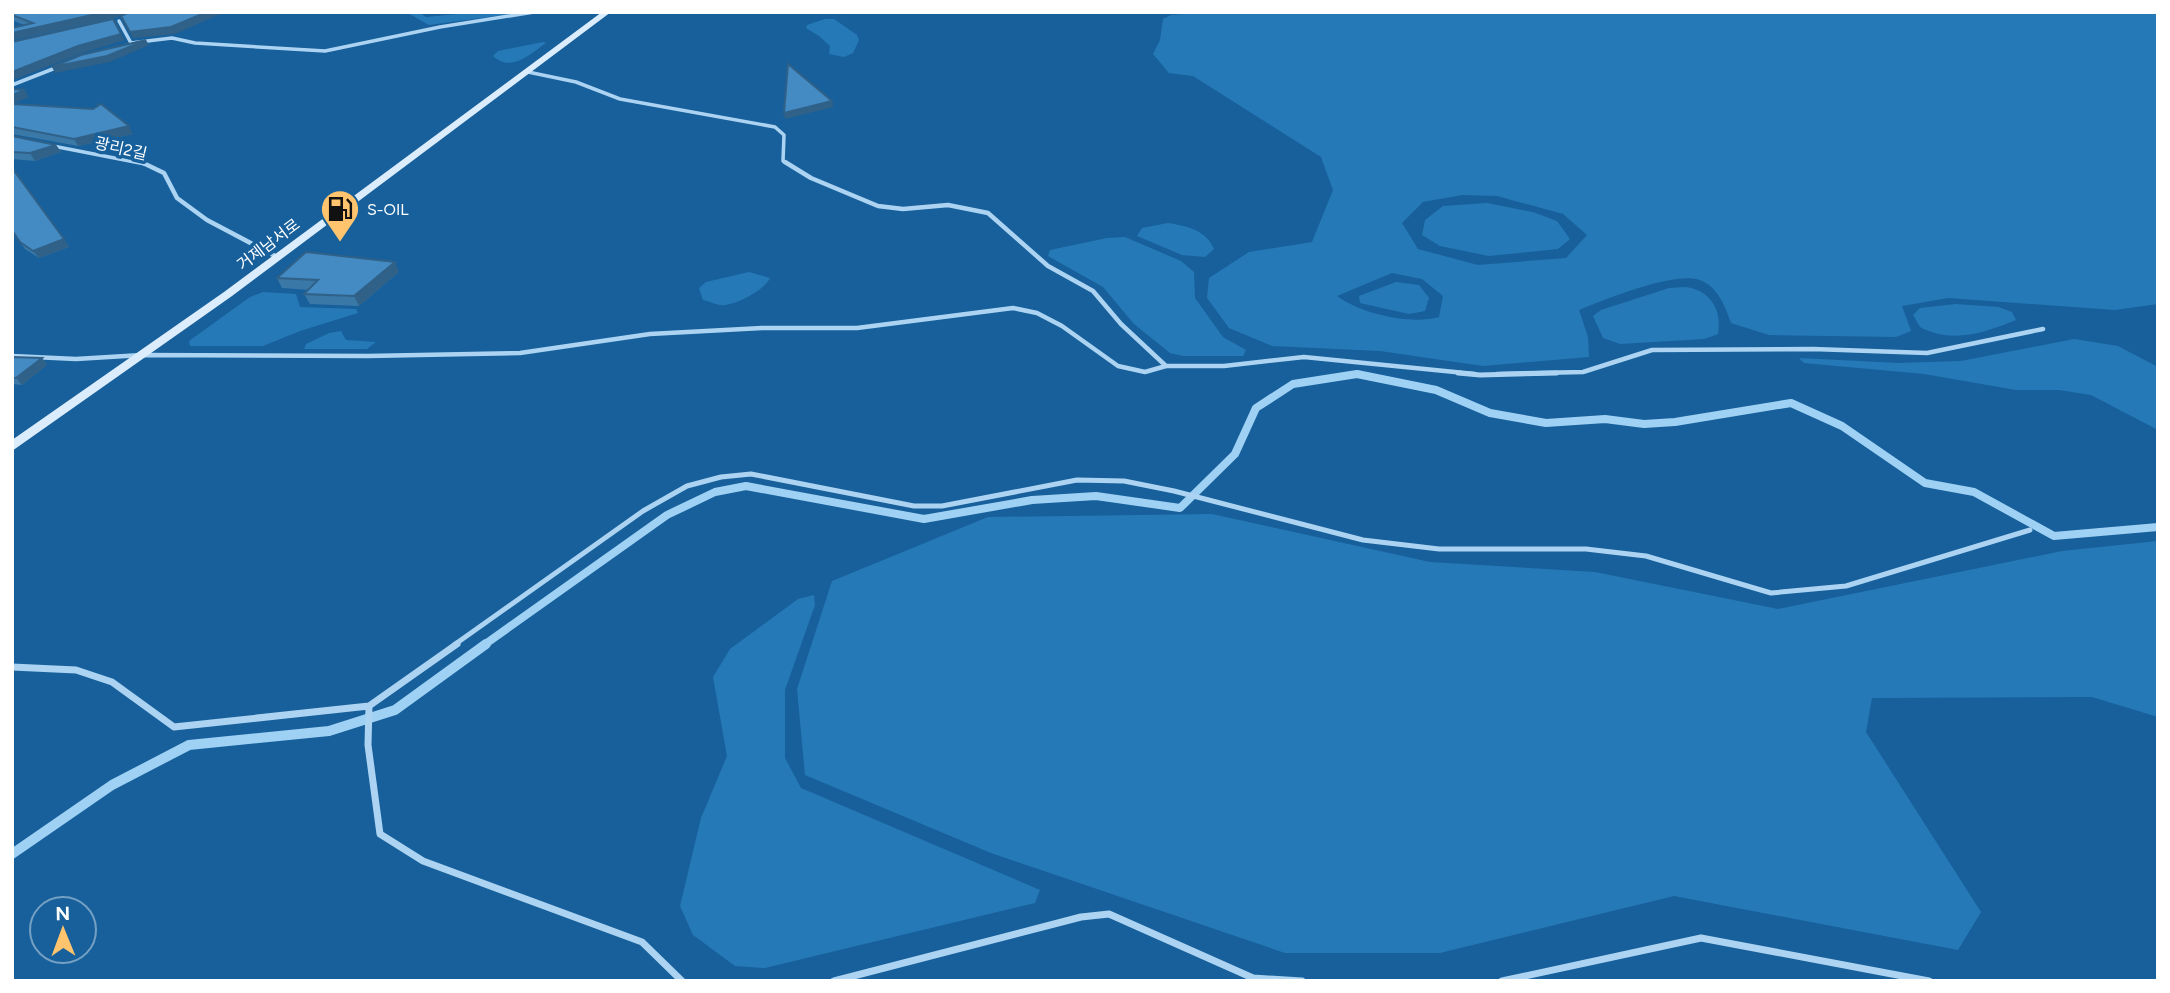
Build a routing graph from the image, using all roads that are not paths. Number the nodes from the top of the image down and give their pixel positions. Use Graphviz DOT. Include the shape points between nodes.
graph roads {
  1 [pos="534,12"];
  2 [pos="607,12"];
  3 [pos="128,17"];
  4 [pos="119,22"];
  5 [pos="107,24"];
  6 [pos="131,43"];
  7 [pos="119,47"];
  8 [pos="59,66"];
  9 [pos="528,72"];
  10 [pos="12,85"];
  11 [pos="12,138"];
  12 [pos="276,257"];
  13 [pos="2043,329"];
  14 [pos="142,355"];
  15 [pos="12,356"];
  16 [pos="1166,366"];
  17 [pos="12,447"];
  18 [pos="2030,530"];
  19 [pos="12,667"];
  20 [pos="369,706"];
  21 [pos="682,981"];
  22 [pos="834,981"];
  23 [pos="1302,981"];
  24 [pos="1502,981"];
  25 [pos="1929,981"];
  1 -- 6 [label="lane" via="325,51 172,38"];
  2 -- 9 [label="main road, 거제남서로"];
  3 -- 4 [label="lane"];
  4 -- 5 [label="lane"];
  4 -- 6 [label="lane"];
  6 -- 7 [label="lane"];
  8 -- 10 [label="lane"];
  9 -- 12 [label="main road, 거제남서로"];
  9 -- 16 [label="lane" via="576,82 620,99 775,127 784,135 783,161 878,206 948,205 988,213 1048,265 1093,291"];
  11 -- 12 [label="lane, 광리2길" via="138,161 164,173 177,198 207,220"];
  12 -- 14 [label="main road, 거제남서로"];
  13 -- 16 [label="lane" via="1927,353 1652,350 1583,372 1480,374 1304,357 1224,366"];
  14 -- 15 [label="lane"];
  14 -- 16 [label="lane" via="520,354 650,334 857,328 1013,307 1062,326 1118,366 1145,372"];
  14 -- 17 [label="main road, 거제남서로"];
  18 -- 20 [label="lane" via="1846,586 1771,593 1646,556 1586,549 1439,549 1363,540 1124,481 1077,480 942,506 914,506 751,474 722,477 687,486 643,511"];
  19 -- 20 [label="lane" via="76,670 112,682 174,727"];
  20 -- 21 [label="lane" via="368,744 380,834 423,861 642,942"];
  22 -- 23 [label="lane" via="1082,917 1110,915 1253,978"];
  24 -- 25 [label="lane" via="1701,938"];
}
